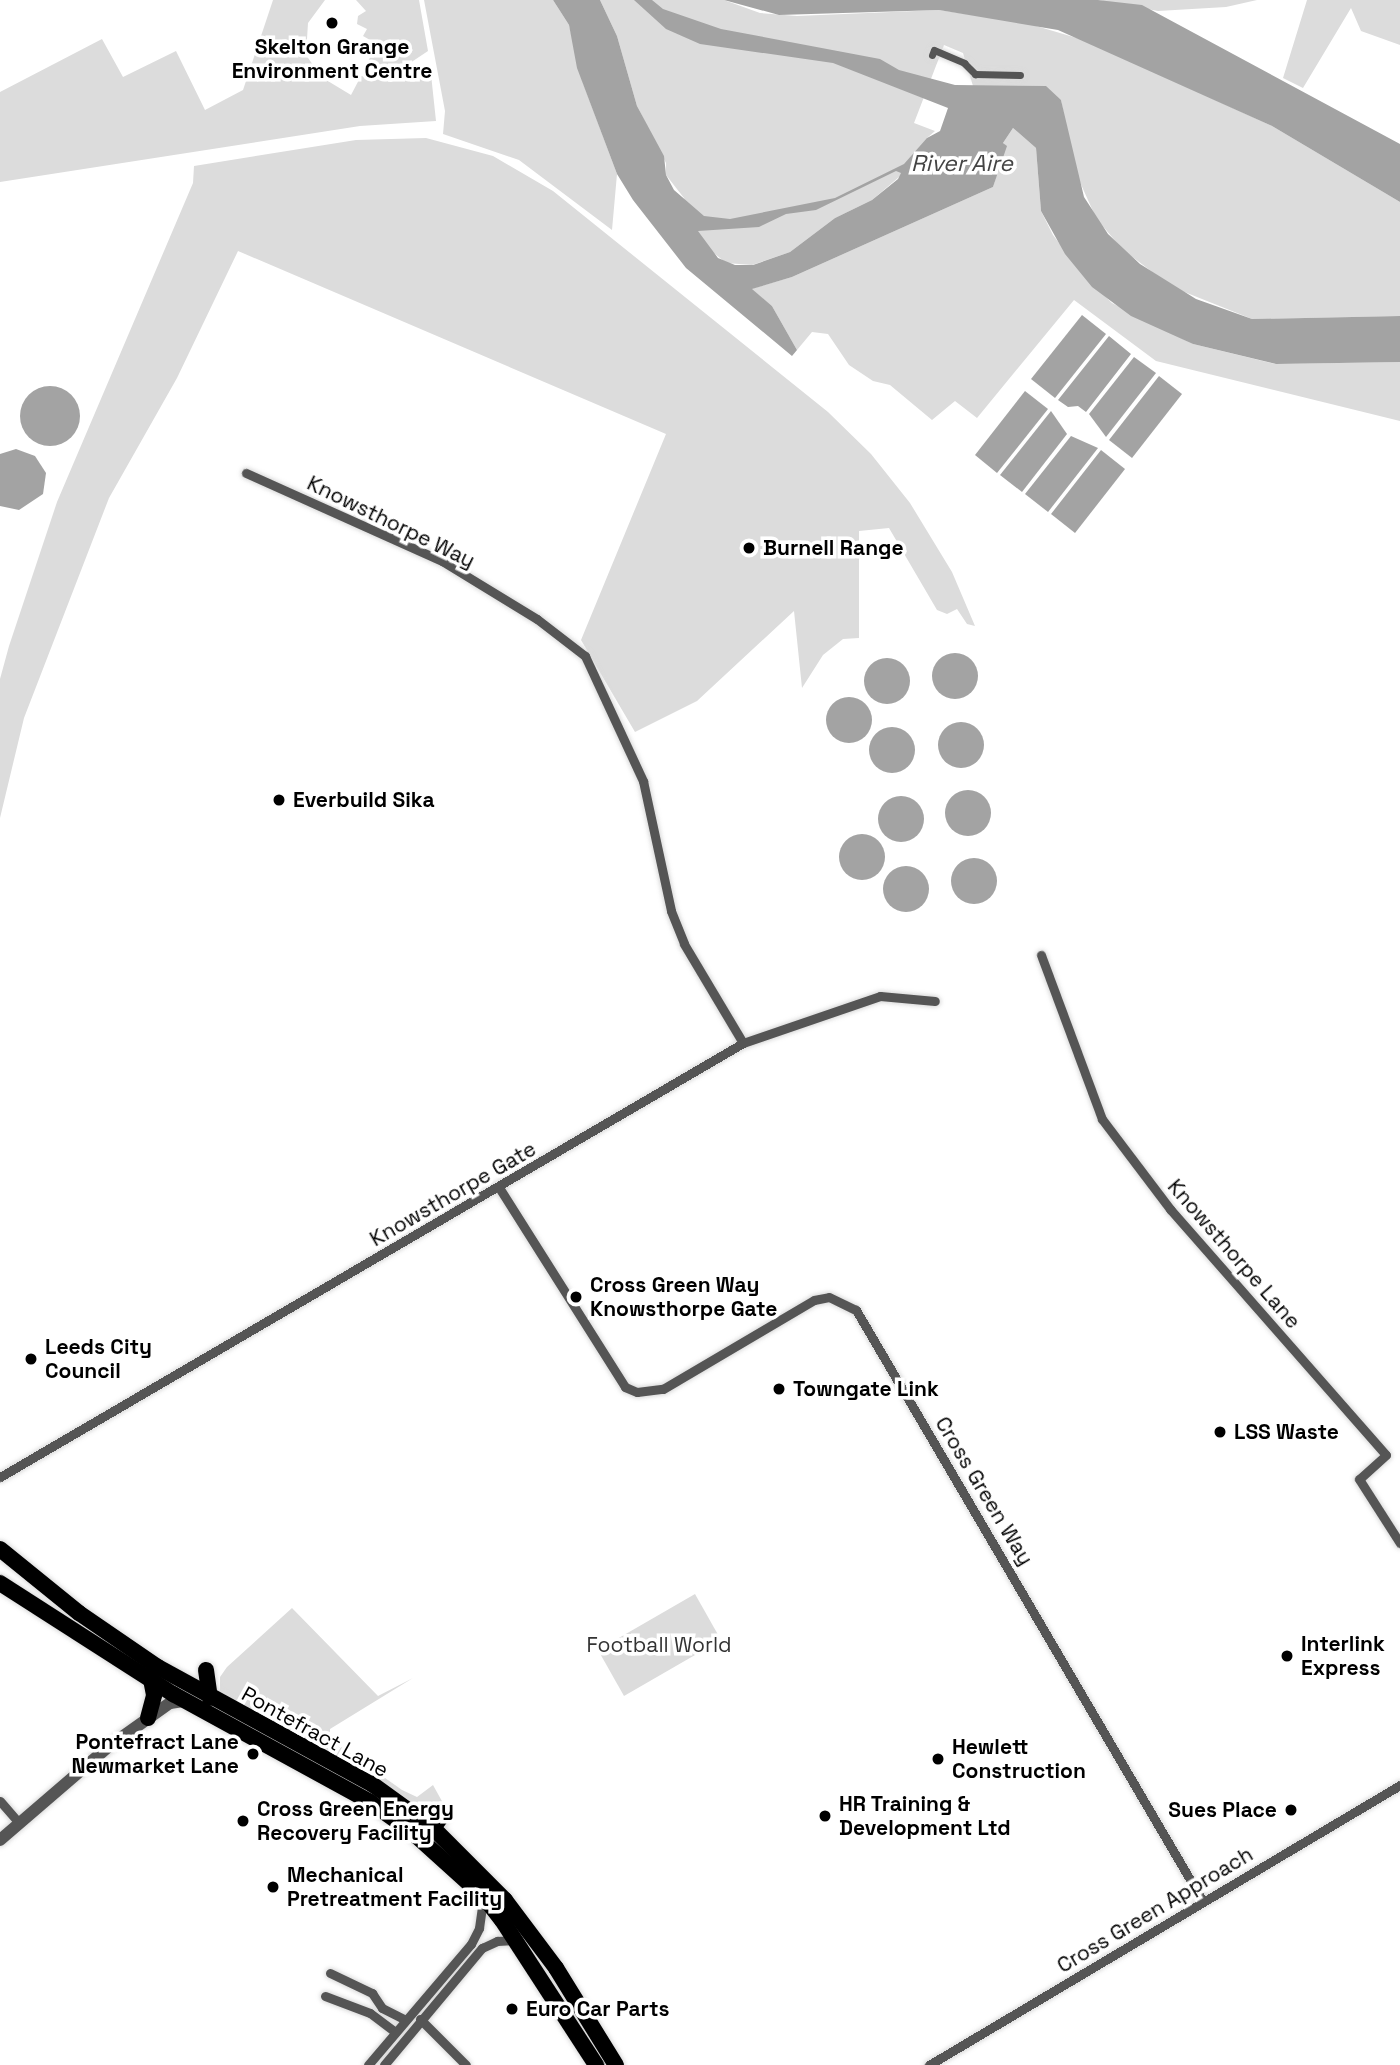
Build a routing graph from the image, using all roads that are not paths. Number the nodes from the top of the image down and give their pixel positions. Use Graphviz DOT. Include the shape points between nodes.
graph roads {
  1 [pos="932,55"];
  2 [pos="1020,75"];
  3 [pos="246,472"];
  4 [pos="1041,956"];
  5 [pos="935,1001"];
  6 [pos="743,1043"];
  7 [pos="500,1189"];
  8 [pos="3,1477"];
  9 [pos="0,1486"];
  10 [pos="1400,1544"];
  11 [pos="0,1549"];
  12 [pos="0,1583"];
  13 [pos="206,1670"];
  14 [pos="151,1679"];
  15 [pos="210,1698"];
  16 [pos="187,1702"];
  17 [pos="148,1718"];
  18 [pos="1400,1785"];
  19 [pos="0,1801"];
  20 [pos="443,1814"];
  21 [pos="19,1823"];
  22 [pos="433,1828"];
  23 [pos="0,1840"];
  24 [pos="483,1896"];
  25 [pos="1202,1900"];
  26 [pos="517,1940"];
  27 [pos="330,1973"];
  28 [pos="325,1996"];
  29 [pos="404,2019"];
  30 [pos="420,2019"];
  31 [pos="389,2035"];
  32 [pos="386,2061"];
  33 [pos="368,2065"];
  34 [pos="397,2065"];
  35 [pos="466,2065"];
  36 [pos="596,2065"];
  37 [pos="615,2065"];
  38 [pos="929,2065"];
  1 -- 2 [label="street" via="934,50 964,63 975,74"];
  3 -- 6 [label="street, Knowsthorpe Way" via="442,561 537,619 584,656 643,781 671,911 684,944"];
  4 -- 10 [label="street, Knowsthorpe Lane" via="1102,1119 1170,1209 1386,1455 1359,1479"];
  5 -- 6 [label="street, Knowsthorpe Gate" via="880,996"];
  6 -- 7 [label="street, Knowsthorpe Gate"];
  7 -- 8 [label="street, Knowsthorpe Gate"];
  7 -- 25 [label="street, Cross Green Way" via="625,1387 637,1392 663,1389 814,1300 829,1297 856,1310"];
  8 -- 9 [label="street, Knowsthorpe Gate"];
  11 -- 15 [label="highway, Pontefract Lane" via="79,1613"];
  12 -- 14 [label="highway, Pontefract Lane"];
  13 -- 15 [label="highway"];
  14 -- 16 [label="highway, Pontefract Lane"];
  14 -- 17 [label="highway"];
  15 -- 22 [label="highway, Pontefract Lane" via="372,1784"];
  16 -- 17 [label="street" via="170,1703"];
  16 -- 24 [label="highway, Pontefract Lane" via="370,1802 411,1830"];
  17 -- 21 [label="street"];
  18 -- 25 [label="street, Cross Green Approach"];
  19 -- 21 [label="street"];
  20 -- 22 [label="highway"];
  21 -- 23 [label="street"];
  22 -- 37 [label="highway, Pontefract Lane" via="505,1900 556,1968"];
  24 -- 26 [label="highway, Pontefract Lane"];
  24 -- 29 [label="street" via="479,1928 471,1944"];
  25 -- 38 [label="street, Cross Green Approach"];
  26 -- 30 [label="street" via="482,1948"];
  26 -- 36 [label="highway, Pontefract Lane"];
  27 -- 29 [label="street" via="372,1993 382,2008"];
  28 -- 31 [label="street" via="370,2013"];
  29 -- 31 [label="street"];
  30 -- 31 [label="street"];
  30 -- 32 [label="street"];
  30 -- 35 [label="street"];
  31 -- 32 [label="street"];
  31 -- 33 [label="street"];
  32 -- 34 [label="street"];
}
